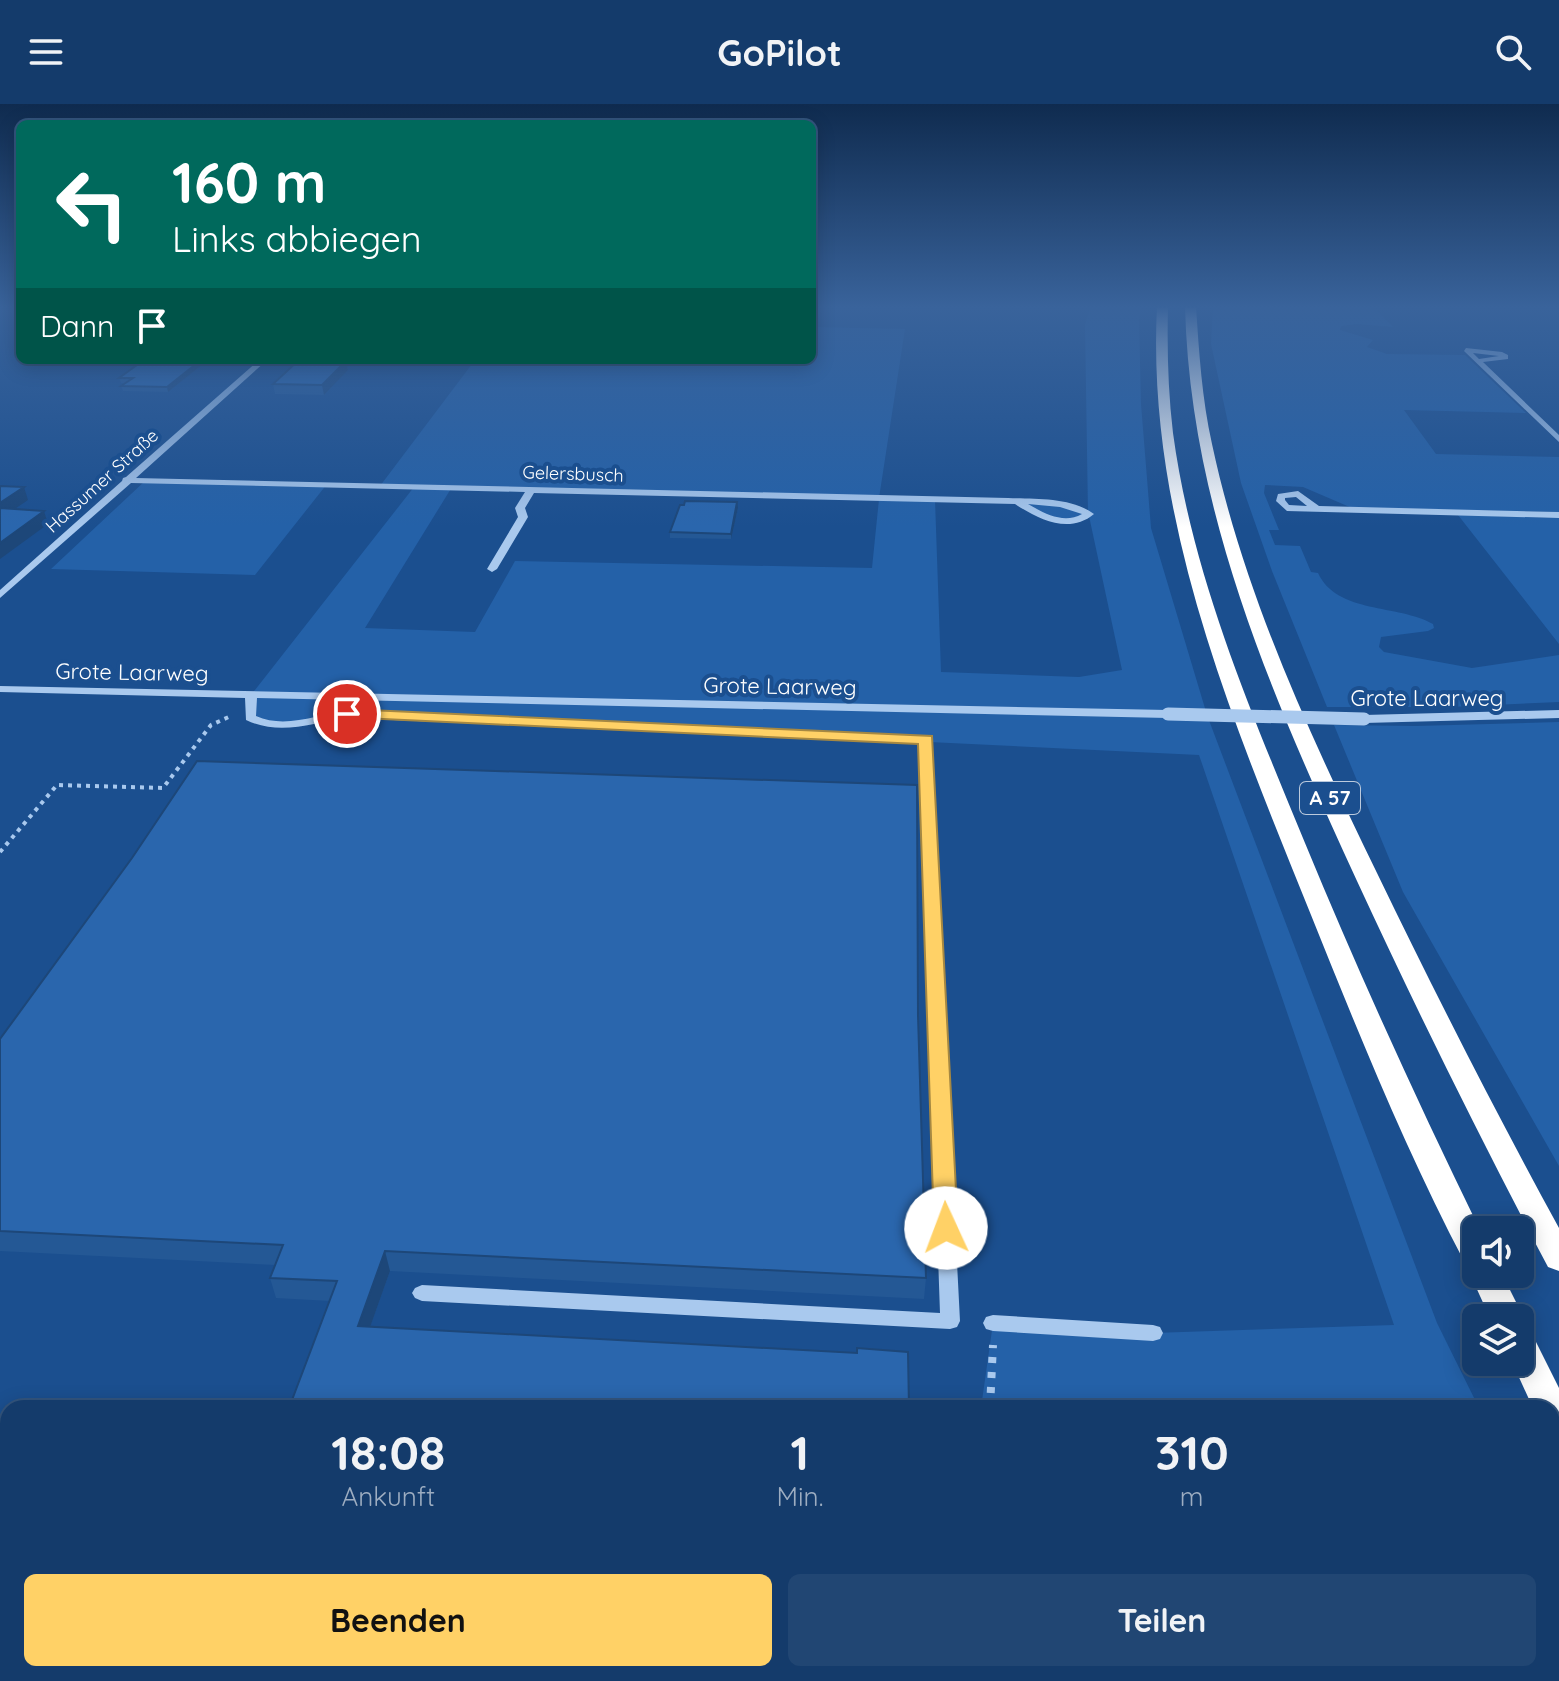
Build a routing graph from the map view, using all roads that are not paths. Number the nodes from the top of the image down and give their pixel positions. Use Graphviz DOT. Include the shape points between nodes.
graph roads {
  1 [pos="241,380"];
  2 [pos="1161,380"];
  3 [pos="1194,380"];
  4 [pos="1497,380"];
  5 [pos="1559,440"];
  6 [pos="126,480"];
  7 [pos="532,489"];
  8 [pos="1018,502"];
  9 [pos="1317,509"];
  10 [pos="1559,515"];
  11 [pos="492,569"];
  12 [pos="0,595"];
  13 [pos="0,689"];
  14 [pos="251,702"];
  15 [pos="1559,714"];
  16 [pos="1462,1223"];
  17 [pos="1559,1258"];
  18 [pos="422,1293"];
  19 [pos="993,1323"];
  20 [pos="1153,1333"];
  21 [pos="1534,1372"];
  22 [pos="1548,1400"];
  1 -- 6 [label="street, Hassumer Straße"];
  2 -- 16 [label="highway, A 57" via="1168,443 1189,540 1228,670 1321,912"];
  3 -- 17 [label="highway, A 57" via="1204,444 1238,566 1279,677 1386,919"];
  4 -- 5 [label="street"];
  6 -- 7 [label="street, Gelersbusch"];
  6 -- 12 [label="street, Hassumer Straße"];
  7 -- 8 [label="street, Gelersbusch"];
  7 -- 11 [label="street" via="520,508 523,517"];
  8 -- 8 [label="street, Gelersbusch" via="1082,507 1089,514 1075,522 1053,520"];
  9 -- 10 [label="street"];
  13 -- 14 [label="street, Grote Laarweg"];
  14 -- 15 [label="street, Grote Laarweg, bridge" via="1364,719"];
  14 -- 18 [label="street" via="250,718 264,726 347,714 926,740 950,1321"];
  19 -- 20 [label="street"];
  21 -- 22 [label="highway"];
}
